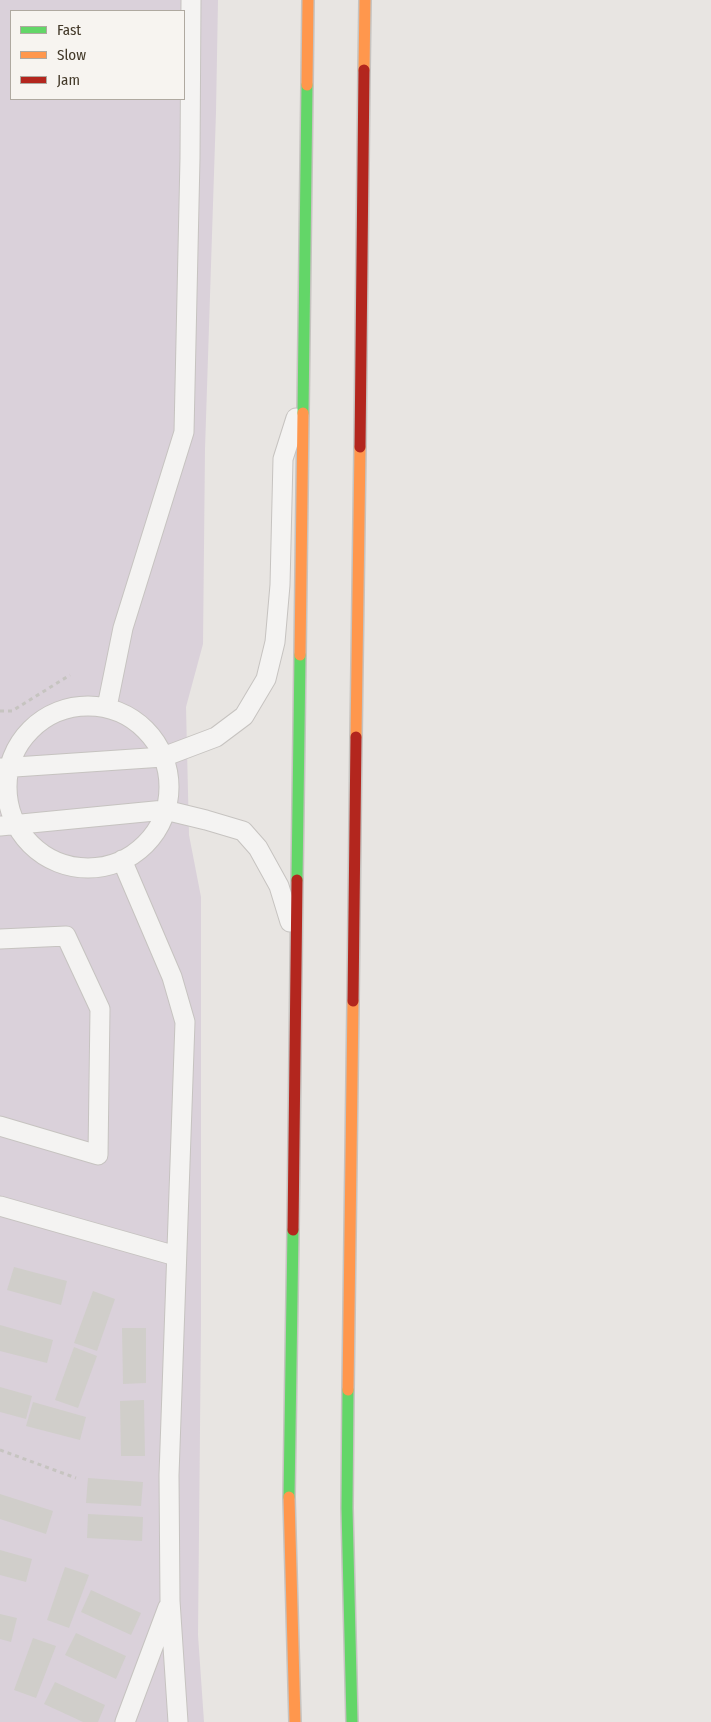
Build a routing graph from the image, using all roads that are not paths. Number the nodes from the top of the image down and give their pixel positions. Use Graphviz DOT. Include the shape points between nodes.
graph roads {
  1 [pos="192,0"];
  2 [pos="308,0"];
  3 [pos="365,0"];
  4 [pos="303,398"];
  5 [pos="107,707"];
  6 [pos="163,757"];
  7 [pos="4,768"];
  8 [pos="165,810"];
  9 [pos="8,825"];
  10 [pos="122,860"];
  11 [pos="0,939"];
  12 [pos="296,942"];
  13 [pos="0,1126"];
  14 [pos="0,1206"];
  15 [pos="176,1256"];
  16 [pos="170,1601"];
  17 [pos="125,1722"];
  18 [pos="178,1722"];
  19 [pos="296,1722"];
  20 [pos="352,1722"];
  1 -- 5 [label="lane" via="184,432 124,628"];
  2 -- 4 [label="street"];
  3 -- 20 [label="street" via="347,1508"];
  4 -- 6 [label="lane" via="283,459 280,585 275,642 266,679 244,716 216,737"];
  4 -- 12 [label="street"];
  5 -- 6 [label="lane" via="131,717 150,735"];
  5 -- 7 [label="lane" via="81,706 49,716 35,725 18,744"];
  6 -- 7 [label="lane"];
  6 -- 8 [label="lane" via="169,784"];
  7 -- 9 [label="lane" via="10,807"];
  8 -- 9 [label="lane"];
  8 -- 10 [label="lane" via="156,831 141,848"];
  8 -- 12 [label="lane" via="243,831 258,848 279,886"];
  9 -- 10 [label="lane" via="51,859 74,867 98,867"];
  10 -- 15 [label="lane" via="172,977 185,1022"];
  11 -- 13 [label="lane" via="66,936 100,1009 98,1155"];
  12 -- 19 [label="street" via="289,1530"];
  14 -- 15 [label="lane"];
  15 -- 16 [label="lane" via="169,1475"];
  16 -- 17 [label="lane"];
  16 -- 18 [label="lane"];
}
